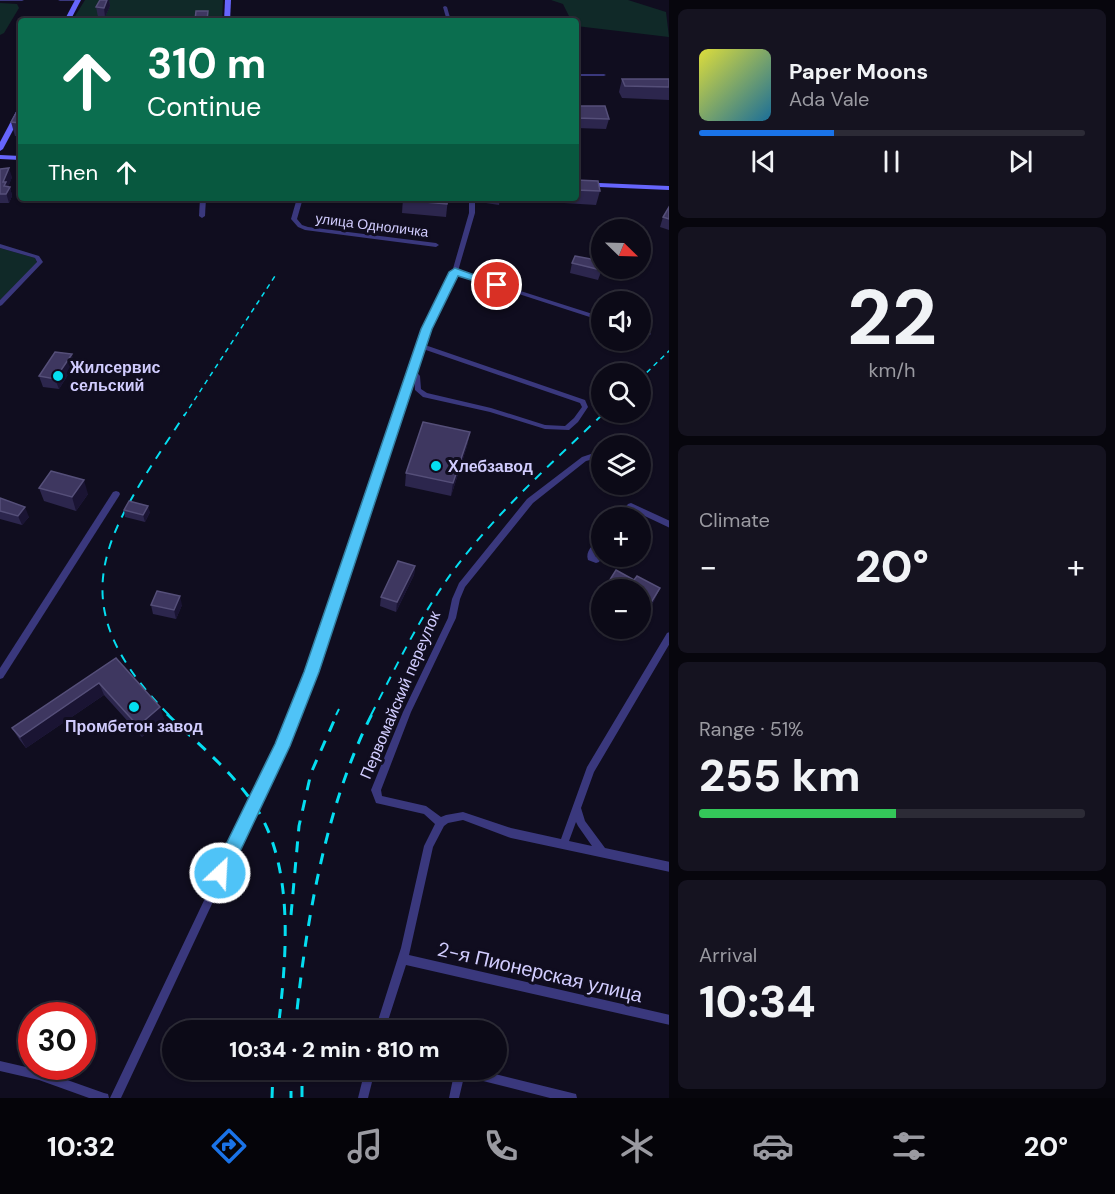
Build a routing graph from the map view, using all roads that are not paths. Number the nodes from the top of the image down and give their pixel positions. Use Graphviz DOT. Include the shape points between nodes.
graph roads {
  1 [pos="0,0"];
  2 [pos="22,0"];
  3 [pos="60,0"];
  4 [pos="78,0"];
  5 [pos="228,0"];
  6 [pos="445,7"];
  7 [pos="69,18"];
  8 [pos="227,18"];
  9 [pos="448,18"];
  10 [pos="579,75"];
  11 [pos="604,75"];
  12 [pos="18,114"];
  13 [pos="0,149"];
  14 [pos="0,157"];
  15 [pos="18,158"];
  16 [pos="579,184"];
  17 [pos="669,188"];
  18 [pos="203,201"];
  19 [pos="299,201"];
  20 [pos="472,201"];
  21 [pos="202,216"];
  22 [pos="436,245"];
  23 [pos="0,246"];
  24 [pos="455,272"];
  25 [pos="0,304"];
  26 [pos="591,315"];
  27 [pos="421,346"];
  28 [pos="413,372"];
  29 [pos="591,457"];
  30 [pos="116,494"];
  31 [pos="651,516"];
  32 [pos="669,525"];
  33 [pos="669,635"];
  34 [pos="0,675"];
  35 [pos="576,807"];
  36 [pos="441,823"];
  37 [pos="563,844"];
  38 [pos="601,851"];
  39 [pos="669,867"];
  40 [pos="403,959"];
  41 [pos="383,1020"];
  42 [pos="669,1020"];
  43 [pos="0,1065"];
  44 [pos="368,1080"];
  45 [pos="105,1098"];
  46 [pos="115,1098"];
  47 [pos="363,1098"];
  48 [pos="454,1098"];
  49 [pos="572,1098"];
  1 -- 2 [label="street"];
  3 -- 4 [label="street"];
  4 -- 7 [label="street"];
  5 -- 8 [label="street"];
  6 -- 9 [label="street"];
  10 -- 11 [label="street"];
  12 -- 13 [label="street"];
  14 -- 15 [label="street"];
  16 -- 17 [label="street"];
  18 -- 21 [label="street"];
  19 -- 22 [label="street, улица Одноличка" via="294,219 307,229"];
  20 -- 24 [label="street"];
  23 -- 25 [label="street" via="37,257 40,262"];
  24 -- 26 [label="street"];
  24 -- 27 [label="street"];
  27 -- 28 [label="street"];
  27 -- 28 [label="street" via="585,406 567,428 545,427 425,395 418,390"];
  28 -- 46 [label="street" via="282,746"];
  29 -- 36 [label="street, Первомайский переулок" via="581,460 530,501 458,592 452,618 407,712 376,790 379,800 426,810"];
  30 -- 34 [label="street"];
  31 -- 32 [label="street"];
  33 -- 35 [label="street" via="590,770"];
  35 -- 37 [label="street"];
  35 -- 38 [label="street" via="581,823"];
  36 -- 37 [label="street" via="463,816 500,830"];
  36 -- 40 [label="street" via="429,846"];
  37 -- 38 [label="street"];
  38 -- 39 [label="street"];
  40 -- 41 [label="street"];
  40 -- 42 [label="street, 2-я Пионерская улица"];
  43 -- 45 [label="street"];
  44 -- 47 [label="street"];
  48 -- 49 [label="street" via="458,1078 471,1073"];
}
